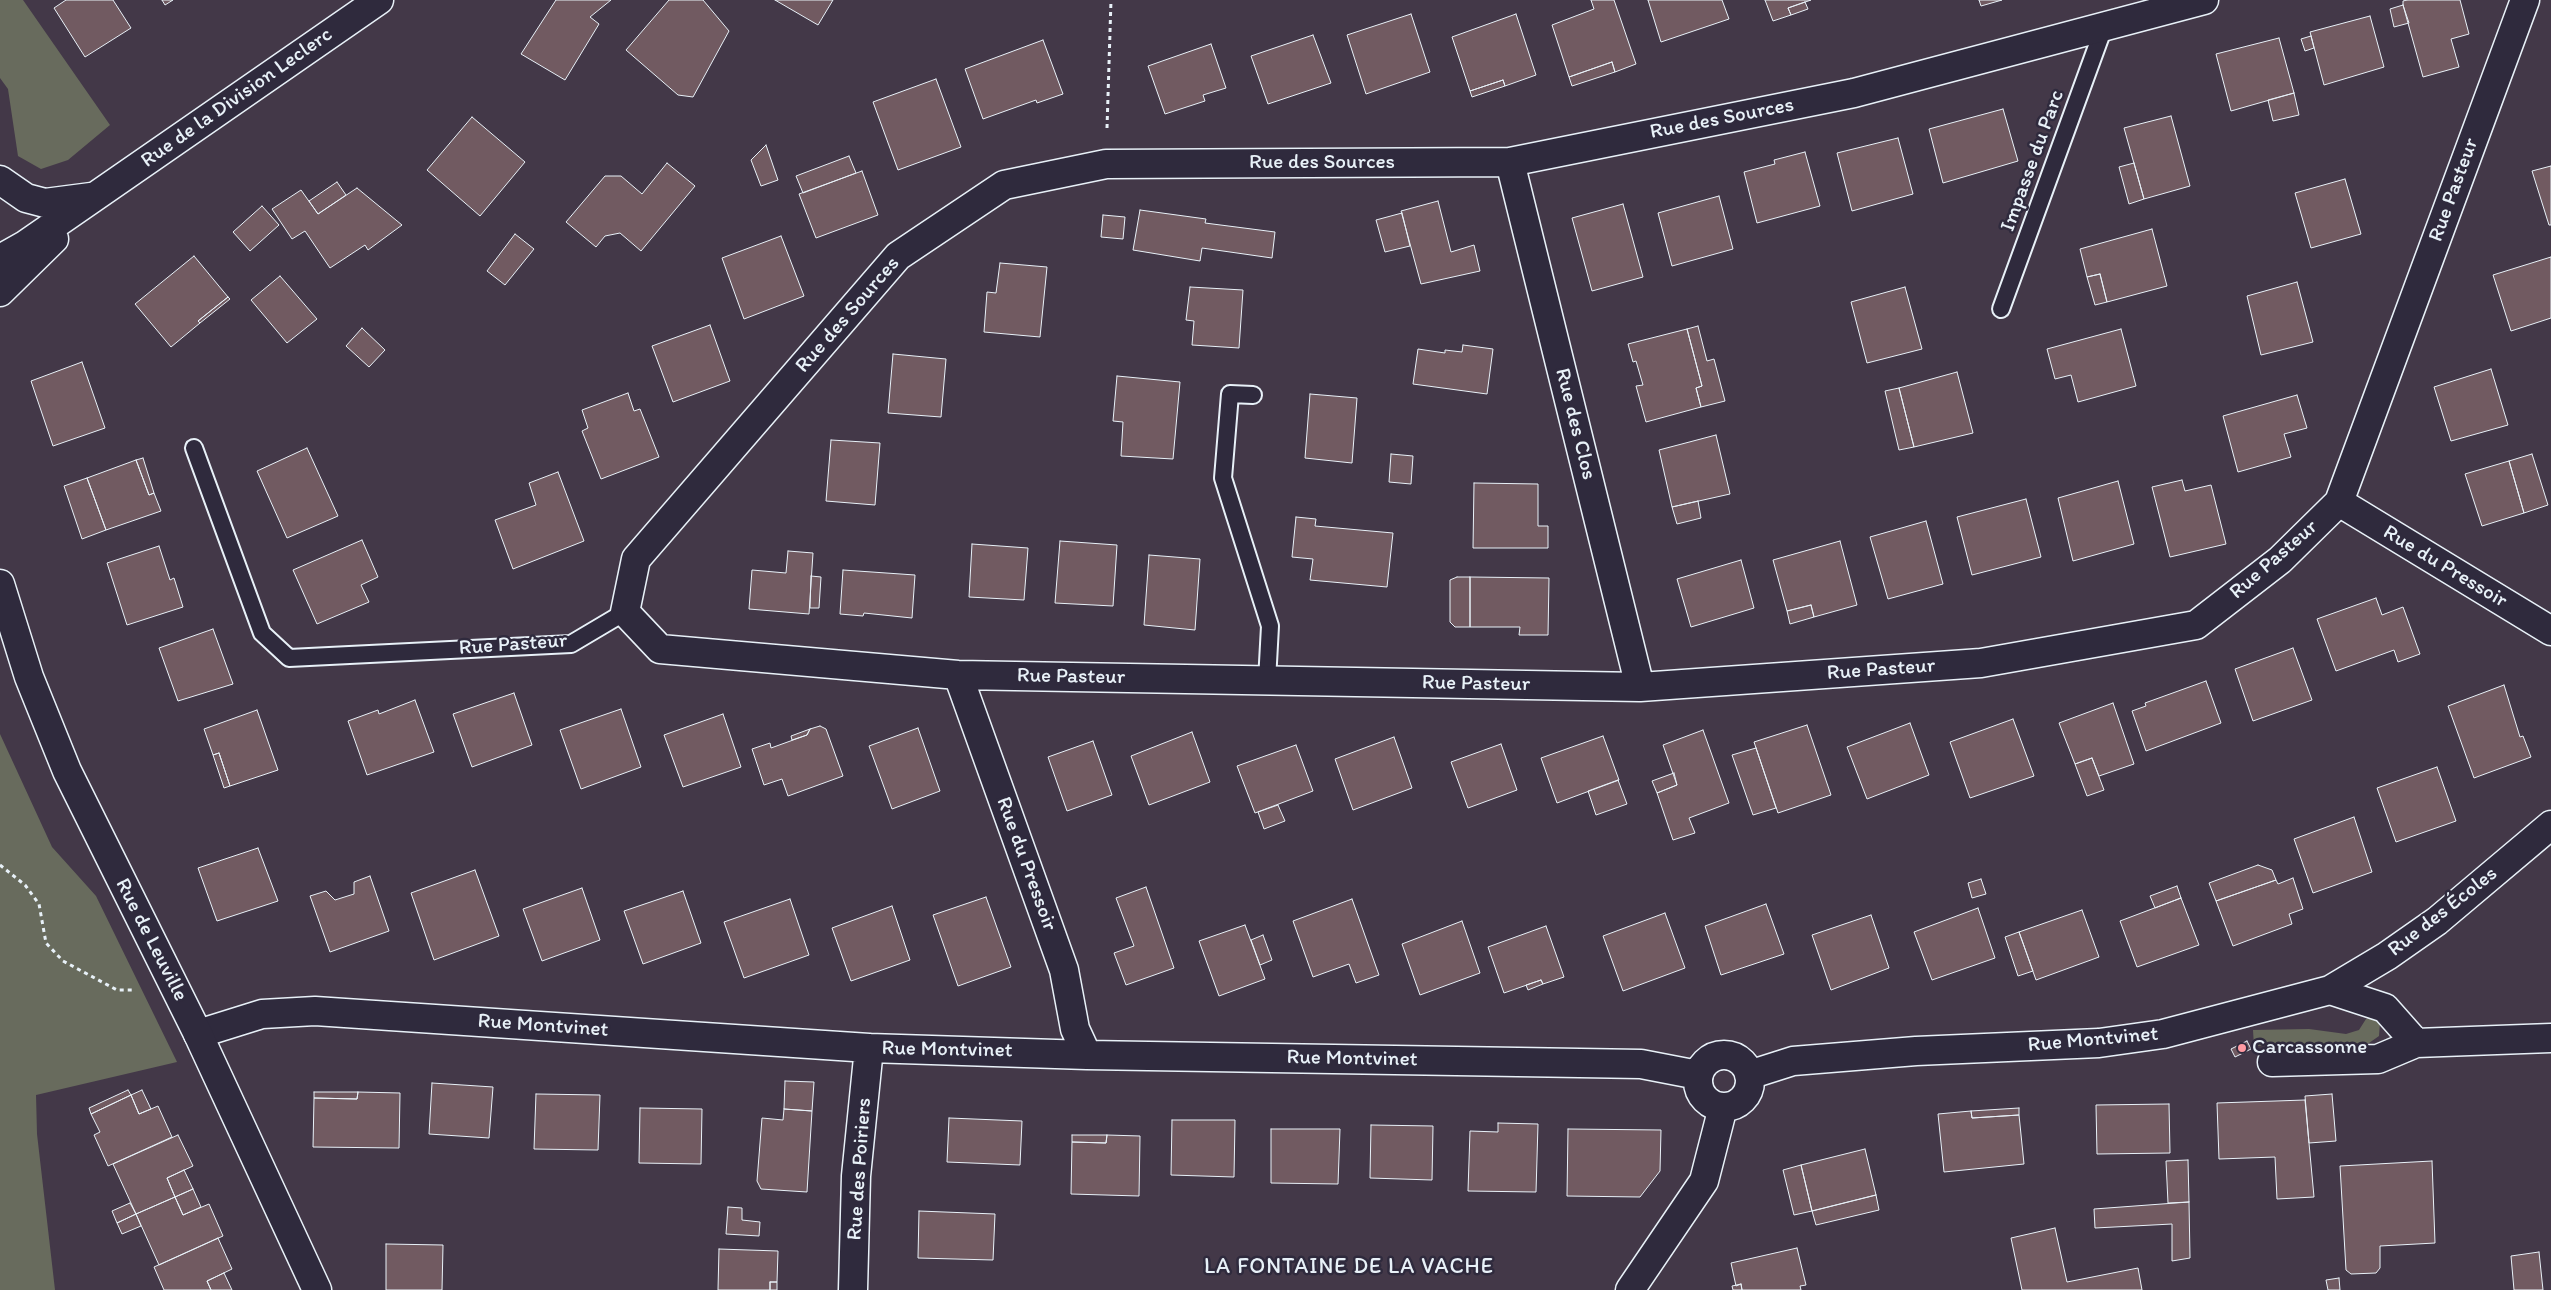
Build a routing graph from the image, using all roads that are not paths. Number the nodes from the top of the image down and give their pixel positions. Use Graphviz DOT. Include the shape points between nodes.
graph roads {
  1 [pos="379,0"];
  2 [pos="2204,0"];
  3 [pos="2525,0"];
  4 [pos="2104,27"];
  5 [pos="1510,162"];
  6 [pos="0,180"];
  7 [pos="95,197"];
  8 [pos="0,259"];
  9 [pos="0,292"];
  10 [pos="2001,309"];
  11 [pos="1253,395"];
  12 [pos="194,448"];
  13 [pos="2339,502"];
  14 [pos="0,584"];
  15 [pos="625,612"];
  16 [pos="2551,631"];
  17 [pos="958,675"];
  18 [pos="1267,681"];
  19 [pos="1640,687"];
  20 [pos="2551,825"];
  21 [pos="2330,990"];
  22 [pos="198,1034"];
  23 [pos="2551,1038"];
  24 [pos="2416,1043"];
  25 [pos="869,1048"];
  26 [pos="1087,1055"];
  27 [pos="2272,1062"];
  28 [pos="1698,1075"];
  29 [pos="1749,1075"];
  30 [pos="1723,1107"];
  31 [pos="317,1290"];
  32 [pos="853,1290"];
  33 [pos="1630,1290"];
  1 -- 7 [label="street, Rue de la Division Leclerc"];
  2 -- 4 [label="street, Rue des Sources"];
  3 -- 13 [label="street, Rue Pasteur"];
  4 -- 5 [label="street, Rue des Sources" via="1854,93"];
  4 -- 10 [label="lane, Impasse du Parc"];
  5 -- 15 [label="street, Rue des Sources" via="1106,164 1004,185 898,256 636,559"];
  5 -- 19 [label="street, Rue des Clos"];
  6 -- 7 [label="street, Rue de la Division Leclerc" via="26,198 45,203"];
  7 -- 8 [label="street, Rue de la Division Leclerc"];
  7 -- 9 [label="street, Rue de la Division Leclerc"];
  11 -- 18 [label="lane" via="1230,394 1222,478 1270,626"];
  12 -- 15 [label="lane, Rue Pasteur" via="262,634 289,658 571,644"];
  13 -- 16 [label="street, Rue du Pressoir"];
  13 -- 19 [label="street, Rue Pasteur" via="2280,560 2196,624 1982,663"];
  14 -- 22 [label="street, Rue de Leuville" via="29,677 67,771"];
  15 -- 17 [label="street, Rue Pasteur" via="660,650"];
  17 -- 18 [label="street, Rue Pasteur"];
  17 -- 26 [label="street, Rue du Pressoir" via="1064,970 1075,1029"];
  18 -- 19 [label="street, Rue Pasteur"];
  20 -- 21 [label="street, Rue des Écoles" via="2437,921"];
  21 -- 24 [label="street" via="2385,1008"];
  21 -- 29 [label="street, Rue Montvinet" via="2163,1034 2099,1043 1916,1050 1793,1061"];
  22 -- 25 [label="street, Rue Montvinet" via="262,1014 315,1011"];
  22 -- 31 [label="street, Rue de Leuville"];
  23 -- 24 [label="street"];
  24 -- 27 [label="street" via="2378,1059"];
  25 -- 26 [label="street, Rue Montvinet"];
  25 -- 32 [label="street, Rue des Poiriers" via="856,1176"];
  26 -- 28 [label="street, Rue Montvinet" via="1641,1064"];
  28 -- 29 [label="street" via="1708,1060 1724,1054 1740,1060"];
  28 -- 30 [label="street" via="1703,1096"];
  29 -- 30 [label="street" via="1744,1097 1732,1106"];
  30 -- 33 [label="street" via="1704,1182"];
}
